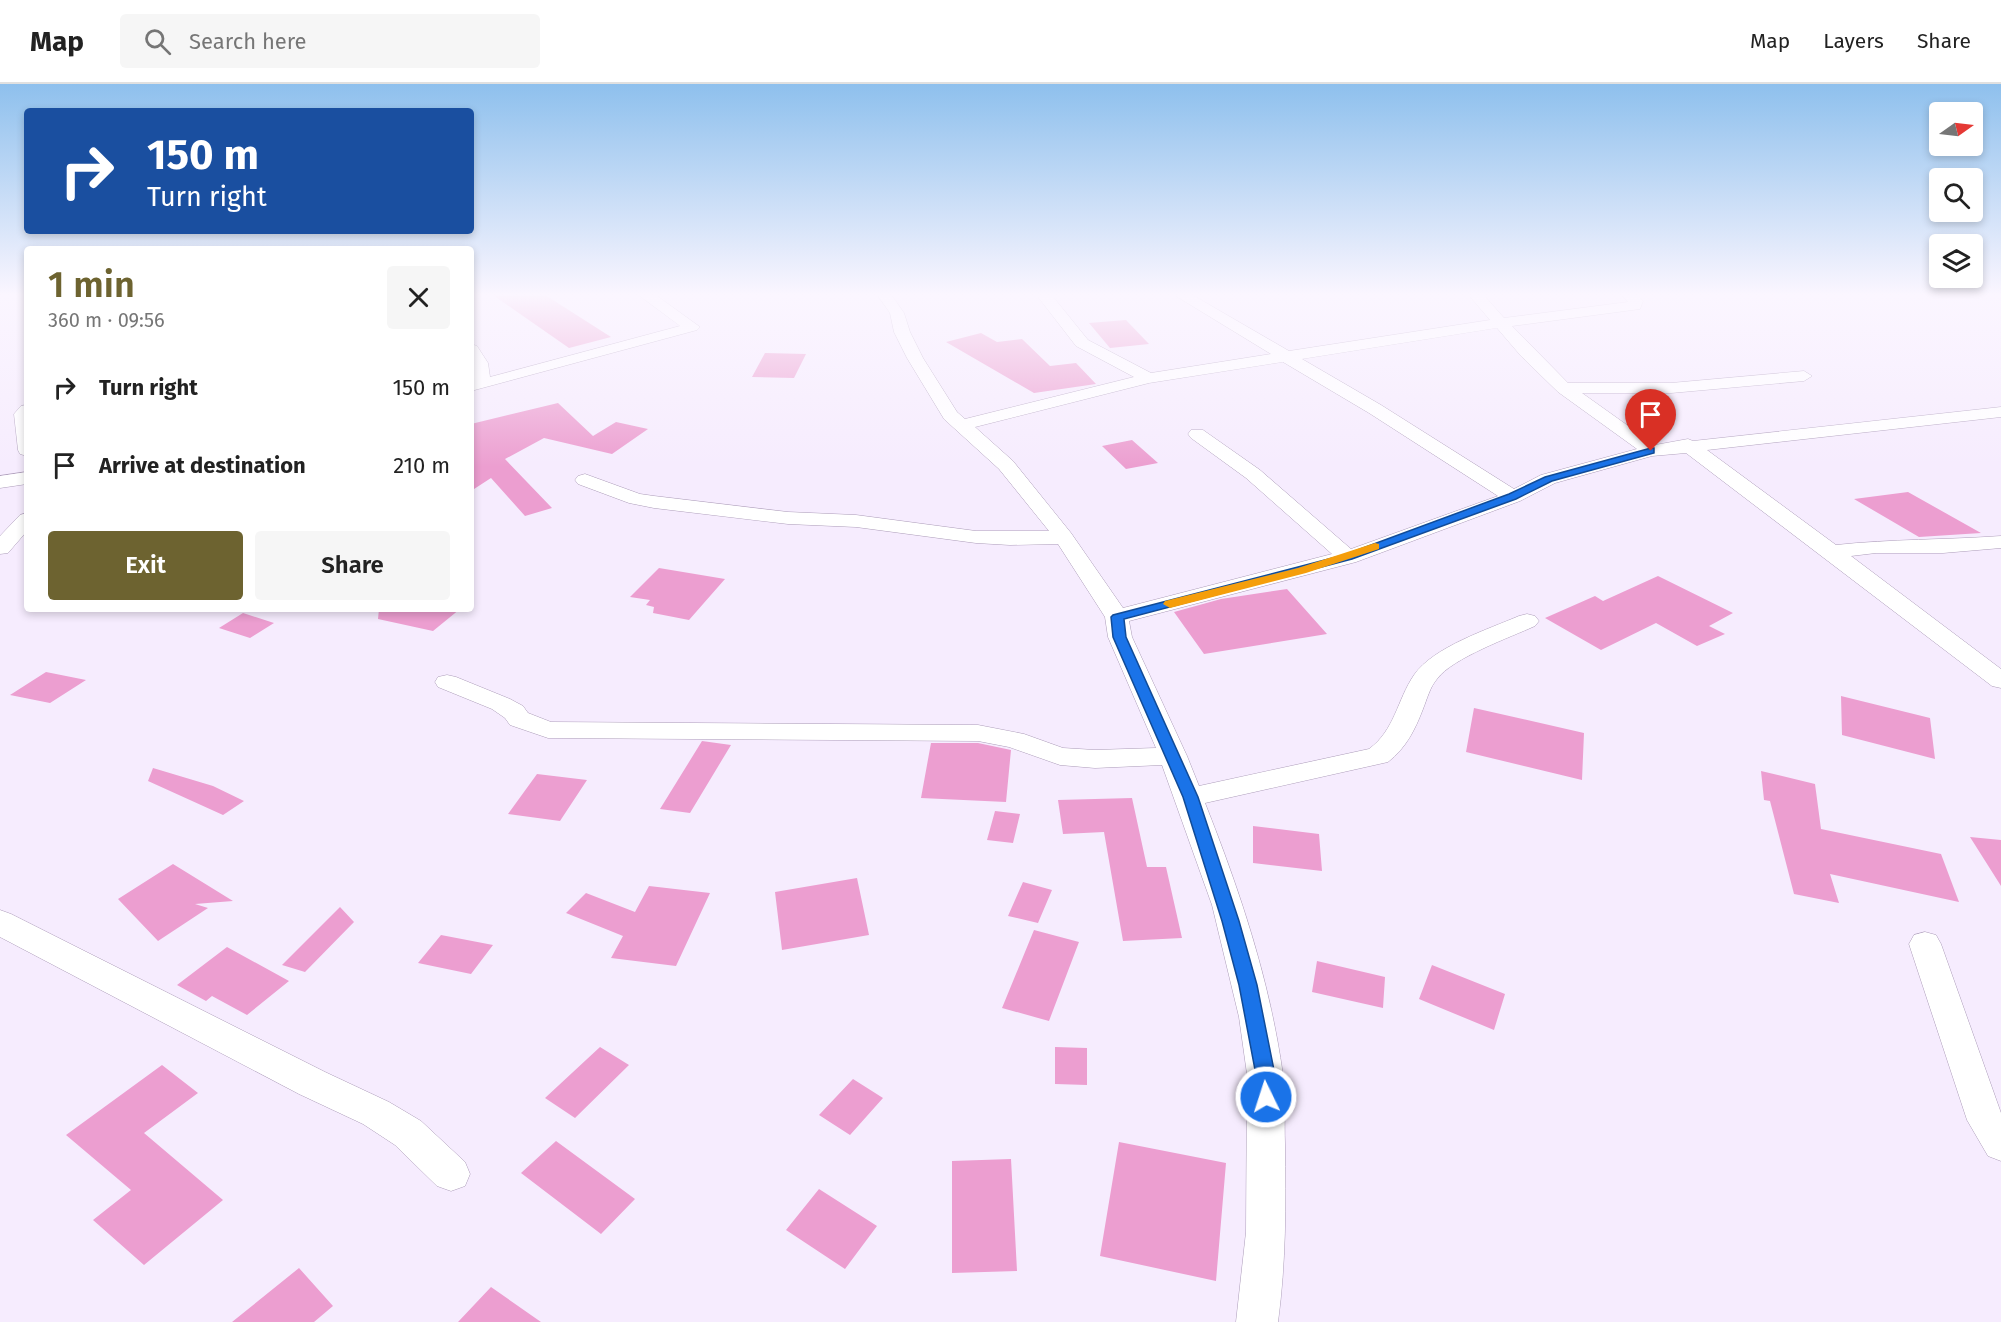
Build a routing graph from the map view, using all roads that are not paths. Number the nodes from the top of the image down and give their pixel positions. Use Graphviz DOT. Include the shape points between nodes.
graph roads {
  1 [pos="604,351"];
  2 [pos="912,351"];
  3 [pos="1097,351"];
  4 [pos="1273,351"];
  5 [pos="1317,351"];
  6 [pos="1525,351"];
  7 [pos="474,354"];
  8 [pos="1282,356"];
  9 [pos="1804,376"];
  10 [pos="1149,378"];
  11 [pos="477,385"];
  12 [pos="1564,388"];
  13 [pos="2001,412"];
  14 [pos="1976,417"];
  15 [pos="963,425"];
  16 [pos="2001,429"];
  17 [pos="1197,434"];
  18 [pos="1688,446"];
  19 [pos="1651,451"];
  20 [pos="24,478"];
  21 [pos="585,480"];
  22 [pos="0,482"];
  23 [pos="1513,497"];
  24 [pos="24,522"];
  25 [pos="1064,537"];
  26 [pos="2001,542"];
  27 [pos="0,548"];
  28 [pos="1832,552"];
  29 [pos="1348,557"];
  30 [pos="1117,617"];
  31 [pos="1527,621"];
  32 [pos="1999,678"];
  33 [pos="447,682"];
  34 [pos="1174,756"];
  35 [pos="1191,797"];
  36 [pos="0,922"];
  37 [pos="1925,944"];
  38 [pos="2001,1144"];
  39 [pos="451,1174"];
  40 [pos="1257,1322"];
  1 -- 11 [label="street"];
  2 -- 15 [label="street" via="950,415"];
  3 -- 10 [label="street"];
  4 -- 8 [label="street"];
  5 -- 8 [label="street"];
  6 -- 12 [label="street"];
  7 -- 11 [label="street" via="480,363"];
  8 -- 10 [label="street"];
  8 -- 23 [label="street" via="1375,409"];
  9 -- 12 [label="street" via="1671,388"];
  10 -- 15 [label="street"];
  12 -- 19 [label="street"];
  13 -- 14 [label="street"];
  14 -- 16 [label="street"];
  14 -- 18 [label="street"];
  15 -- 25 [label="street" via="1006,465"];
  17 -- 29 [label="street" via="1253,474"];
  18 -- 19 [label="street"];
  18 -- 28 [label="street"];
  19 -- 23 [label="street" via="1548,479"];
  20 -- 22 [label="street"];
  21 -- 25 [label="street" via="636,499 788,518 856,521 976,537"];
  23 -- 29 [label="street"];
  24 -- 27 [label="street"];
  25 -- 30 [label="street"];
  26 -- 28 [label="street"];
  28 -- 32 [label="street"];
  29 -- 30 [label="street"];
  30 -- 34 [label="street" via="1120,637"];
  31 -- 35 [label="street" via="1485,640 1426,675 1398,739 1378,756"];
  33 -- 34 [label="street" via="501,704 519,719 548,730 978,734 1015,740 1060,756"];
  34 -- 35 [label="street"];
  35 -- 40 [label="street" via="1242,964 1266,1075 1268,1228"];
  36 -- 39 [label="street" via="376,1113 408,1132"];
  37 -- 38 [label="street" via="1985,1120"];
}
